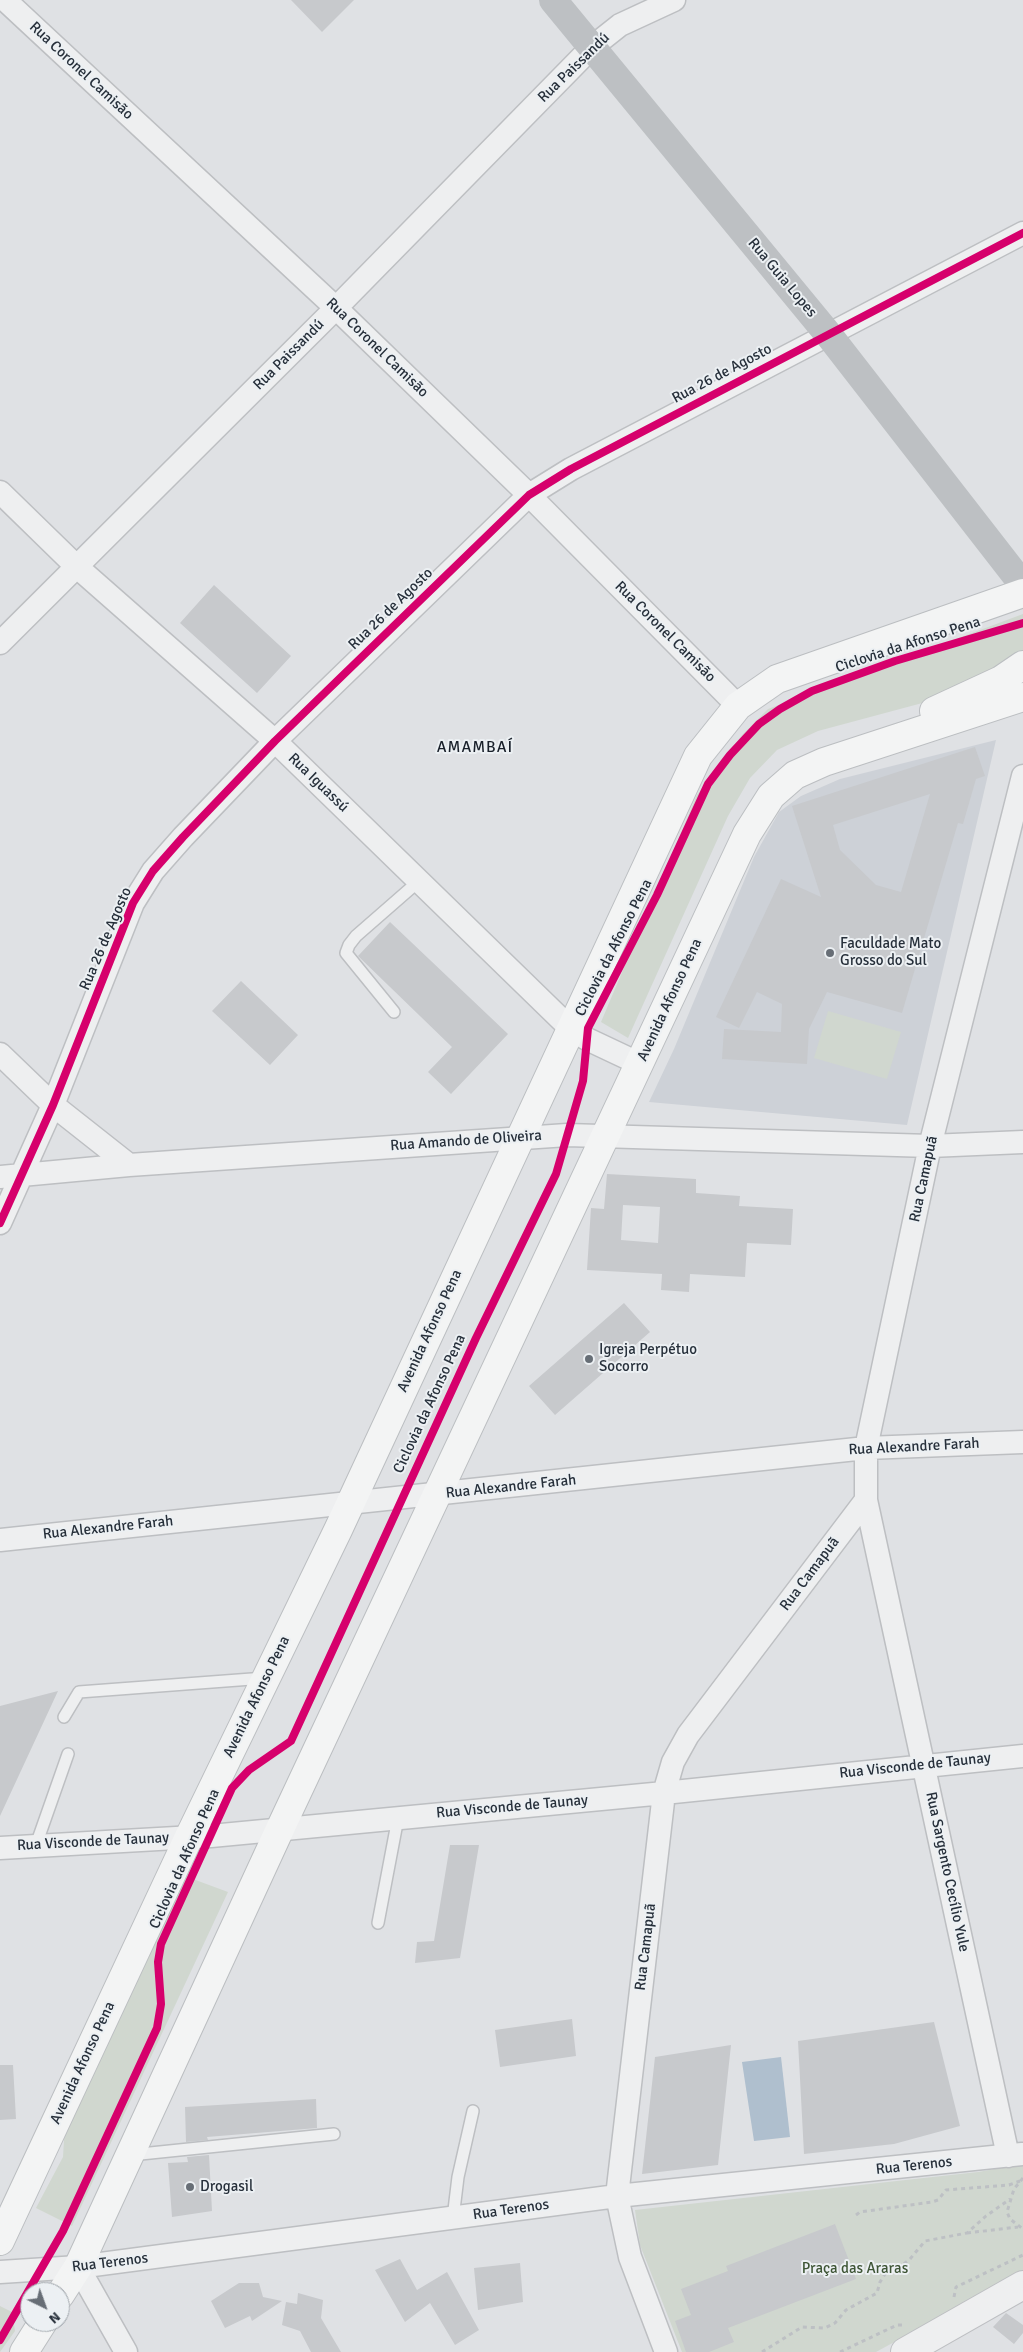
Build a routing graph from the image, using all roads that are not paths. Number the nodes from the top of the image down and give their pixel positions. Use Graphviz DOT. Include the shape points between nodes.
graph roads {
  1 [pos="4,0"];
  2 [pos="553,0"];
  3 [pos="674,0"];
  4 [pos="591,48"];
  5 [pos="1023,233"];
  6 [pos="336,308"];
  7 [pos="828,334"];
  8 [pos="0,492"];
  9 [pos="530,496"];
  10 [pos="76,566"];
  11 [pos="1023,585"];
  12 [pos="1023,593"];
  13 [pos="0,643"];
  14 [pos="1023,665"];
  15 [pos="1023,697"];
  16 [pos="738,706"];
  17 [pos="274,741"];
  18 [pos="824,762"];
  19 [pos="1023,776"];
  20 [pos="419,881"];
  21 [pos="394,1012"];
  22 [pos="572,1030"];
  23 [pos="0,1054"];
  24 [pos="640,1064"];
  25 [pos="53,1106"];
  26 [pos="522,1136"];
  27 [pos="604,1137"];
  28 [pos="1023,1142"];
  29 [pos="930,1146"];
  30 [pos="129,1165"];
  31 [pos="11,1176"];
  32 [pos="0,1223"];
  33 [pos="1023,1442"];
  34 [pos="866,1448"];
  35 [pos="437,1494"];
  36 [pos="866,1500"];
  37 [pos="350,1502"];
  38 [pos="0,1540"];
  39 [pos="266,1678"];
  40 [pos="64,1717"];
  41 [pos="68,1754"];
  42 [pos="1023,1756"];
  43 [pos="924,1765"];
  44 [pos="664,1793"];
  45 [pos="398,1818"];
  46 [pos="280,1829"];
  47 [pos="189,1837"];
  48 [pos="36,1845"];
  49 [pos="0,1848"];
  50 [pos="378,1923"];
  51 [pos="472,2111"];
  52 [pos="334,2134"];
  53 [pos="129,2155"];
  54 [pos="1015,2155"];
  55 [pos="617,2196"];
  56 [pos="453,2218"];
  57 [pos="0,2241"];
  58 [pos="78,2267"];
  59 [pos="0,2272"];
  60 [pos="68,2282"];
  61 [pos="1023,2285"];
  62 [pos="37,2332"];
  63 [pos="24,2352"];
  64 [pos="126,2352"];
  65 [pos="666,2352"];
  66 [pos="905,2352"];
  1 -- 6 [label="street, Rua Coronel Camisão"];
  2 -- 4 [label="main road, Rua Guia Lopes"];
  3 -- 4 [label="street, Rua Paissandú" via="620,25"];
  4 -- 6 [label="street, Rua Paissandú"];
  4 -- 7 [label="main road, Rua Guia Lopes"];
  5 -- 7 [label="street, Rua 26 de Agosto"];
  6 -- 9 [label="street, Rua Coronel Camisão"];
  6 -- 10 [label="street, Rua Paissandú"];
  7 -- 9 [label="street, Rua 26 de Agosto" via="571,469"];
  7 -- 11 [label="main road, Rua Guia Lopes"];
  8 -- 10 [label="street, Rua Iguassú"];
  9 -- 16 [label="street, Rua Coronel Camisão"];
  9 -- 17 [label="street, Rua 26 de Agosto"];
  10 -- 13 [label="street, Rua Paissandú"];
  10 -- 17 [label="street, Rua Iguassú"];
  12 -- 16 [label="main road, Avenida Afonso Pena" via="777,679"];
  14 -- 18 [label="main road" via="1001,680"];
  15 -- 18 [label="main road, Avenida Afonso Pena"];
  16 -- 22 [label="main road, Avenida Afonso Pena" via="698,756"];
  17 -- 20 [label="street, Rua Iguassú"];
  17 -- 25 [label="street, Rua 26 de Agosto" via="183,837 132,903"];
  18 -- 24 [label="main road, Avenida Afonso Pena" via="795,775 771,796 747,834"];
  19 -- 29 [label="street, Rua Camapuã"];
  20 -- 21 [label="lane" via="356,936 346,954"];
  20 -- 22 [label="street, Rua Iguassú"];
  22 -- 24 [label="street, Rua Iguassú"];
  22 -- 26 [label="main road, Avenida Afonso Pena"];
  23 -- 25 [label="street"];
  24 -- 27 [label="main road, Avenida Afonso Pena"];
  25 -- 30 [label="street"];
  25 -- 31 [label="street, Rua 26 de Agosto"];
  26 -- 27 [label="street, Rua Amando de Oliveira"];
  26 -- 30 [label="street, Rua Amando de Oliveira"];
  26 -- 37 [label="main road, Avenida Afonso Pena"];
  27 -- 29 [label="street, Rua Amando de Oliveira"];
  27 -- 35 [label="main road, Avenida Afonso Pena"];
  28 -- 29 [label="street, Rua Amando de Oliveira"];
  29 -- 34 [label="street, Rua Camapuã"];
  30 -- 31 [label="street, Rua Amando de Oliveira"];
  31 -- 32 [label="street, Rua 26 de Agosto"];
  33 -- 34 [label="street, Rua Alexandre Farah"];
  34 -- 35 [label="street, Rua Alexandre Farah"];
  34 -- 36 [label="street, Rua Camapuã"];
  35 -- 37 [label="street, Rua Alexandre Farah"];
  35 -- 46 [label="main road, Avenida Afonso Pena"];
  36 -- 43 [label="street, Rua Sargento Cecílio Yule"];
  36 -- 44 [label="street, Rua Camapuã" via="688,1735 673,1762"];
  37 -- 38 [label="street, Rua Alexandre Farah"];
  37 -- 39 [label="main road, Avenida Afonso Pena"];
  39 -- 40 [label="lane" via="79,1692"];
  39 -- 47 [label="main road, Avenida Afonso Pena"];
  41 -- 48 [label="lane"];
  42 -- 43 [label="street, Rua Visconde de Taunay"];
  43 -- 44 [label="street, Rua Visconde de Taunay"];
  43 -- 54 [label="street, Rua Sargento Cecílio Yule"];
  44 -- 45 [label="street, Rua Visconde de Taunay"];
  44 -- 55 [label="street, Rua Camapuã"];
  45 -- 46 [label="street, Rua Visconde de Taunay"];
  45 -- 50 [label="lane"];
  46 -- 47 [label="street, Rua Visconde de Taunay"];
  46 -- 53 [label="main road, Avenida Afonso Pena"];
  47 -- 48 [label="street, Rua Visconde de Taunay"];
  47 -- 57 [label="main road, Avenida Afonso Pena"];
  48 -- 49 [label="street, Rua Visconde de Taunay"];
  51 -- 56 [label="lane"];
  52 -- 53 [label="lane"];
  53 -- 58 [label="main road, Avenida Afonso Pena"];
  54 -- 55 [label="street, Rua Terenos"];
  55 -- 56 [label="street, Rua Terenos"];
  55 -- 65 [label="street, Rua Camapuã" via="630,2257"];
  56 -- 58 [label="street, Rua Terenos"];
  58 -- 59 [label="street, Rua Terenos"];
  58 -- 60 [label="main road, Avenida Afonso Pena"];
  58 -- 64 [label="street"];
  61 -- 66 [label="street"];
  62 -- 63 [label="main road"];
}
